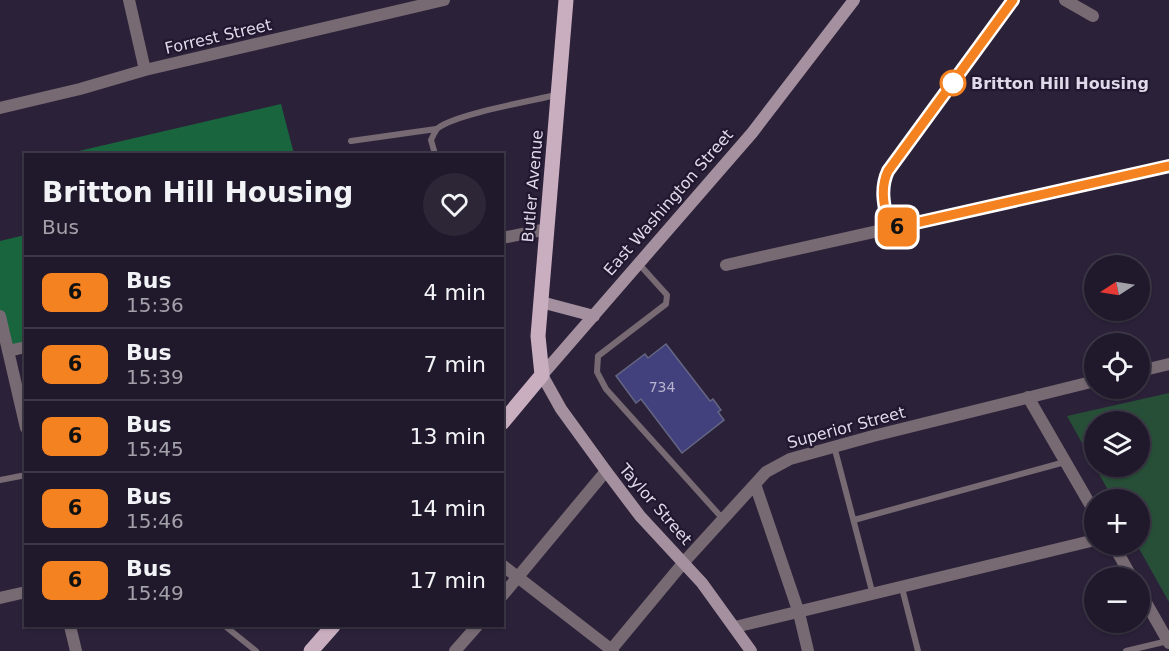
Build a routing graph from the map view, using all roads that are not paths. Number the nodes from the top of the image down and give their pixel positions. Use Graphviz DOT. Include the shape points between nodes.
graph roads {
  1 [pos="129,0"];
  2 [pos="444,0"];
  3 [pos="566,0"];
  4 [pos="1013,0"];
  5 [pos="1065,0"];
  6 [pos="848,2"];
  7 [pos="1093,16"];
  8 [pos="145,70"];
  9 [pos="558,95"];
  10 [pos="0,108"];
  11 [pos="436,129"];
  12 [pos="351,141"];
  13 [pos="435,153"];
  14 [pos="1169,166"];
  15 [pos="546,228"];
  16 [pos="889,229"];
  17 [pos="504,238"];
  18 [pos="639,264"];
  19 [pos="726,265"];
  20 [pos="541,302"];
  21 [pos="0,316"];
  22 [pos="594,316"];
  23 [pos="24,347"];
  24 [pos="8,351"];
  25 [pos="1169,364"];
  26 [pos="1150,369"];
  27 [pos="542,375"];
  28 [pos="1084,384"];
  29 [pos="1028,397"];
  30 [pos="24,419"];
  31 [pos="504,421"];
  32 [pos="834,446"];
  33 [pos="1065,462"];
  34 [pos="606,471"];
  35 [pos="24,474"];
  36 [pos="0,480"];
  37 [pos="756,484"];
  38 [pos="1084,494"];
  39 [pos="854,519"];
  40 [pos="724,520"];
  41 [pos="1084,543"];
  42 [pos="684,562"];
  43 [pos="504,566"];
  44 [pos="519,577"];
  45 [pos="903,588"];
  46 [pos="24,592"];
  47 [pos="504,594"];
  48 [pos="873,595"];
  49 [pos="0,598"];
  50 [pos="1150,610"];
  51 [pos="799,613"];
  52 [pos="70,627"];
  53 [pos="226,627"];
  54 [pos="332,627"];
  55 [pos="476,627"];
  56 [pos="735,627"];
  57 [pos="1168,642"];
  58 [pos="76,651"];
  59 [pos="255,651"];
  60 [pos="311,651"];
  61 [pos="455,651"];
  62 [pos="611,651"];
  63 [pos="751,651"];
  64 [pos="808,651"];
  65 [pos="918,651"];
  66 [pos="1126,651"];
  1 -- 8 [label="street"];
  2 -- 8 [label="street, Forrest Street"];
  3 -- 9 [label="main road, Butler Avenue"];
  4 -- 16 [label="street" via="888,171 882,192"];
  5 -- 7 [label="street"];
  6 -- 18 [label="main road, East Washington Street" via="752,133"];
  8 -- 10 [label="street, Forrest Street"];
  9 -- 11 [label="lane" via="467,117"];
  9 -- 15 [label="main road, Butler Avenue"];
  11 -- 12 [label="lane"];
  11 -- 13 [label="lane" via="431,140"];
  14 -- 16 [label="street"];
  15 -- 17 [label="street"];
  15 -- 20 [label="main road, Butler Avenue"];
  16 -- 19 [label="street"];
  18 -- 22 [label="main road, East Washington Street"];
  18 -- 40 [label="lane" via="667,295 666,304 598,357 597,372 606,389"];
  20 -- 22 [label="main road"];
  20 -- 27 [label="main road, Butler Avenue" via="538,336"];
  21 -- 24 [label="street"];
  22 -- 27 [label="main road, East Washington Street"];
  23 -- 24 [label="street"];
  24 -- 30 [label="street"];
  25 -- 26 [label="street"];
  27 -- 31 [label="main road, East Washington Street"];
  27 -- 34 [label="main road, Taylor Street" via="561,409"];
  28 -- 29 [label="street, Superior Street"];
  29 -- 32 [label="street, Superior Street"];
  29 -- 33 [label="street"];
  32 -- 37 [label="street, Superior Street" via="777,464"];
  32 -- 39 [label="lane"];
  33 -- 38 [label="street"];
  33 -- 39 [label="lane"];
  34 -- 42 [label="main road, Taylor Street" via="640,516"];
  34 -- 44 [label="street"];
  35 -- 36 [label="lane"];
  37 -- 40 [label="street, Superior Street"];
  37 -- 51 [label="street"];
  39 -- 48 [label="lane"];
  40 -- 42 [label="street, Superior Street"];
  41 -- 45 [label="street"];
  42 -- 56 [label="main road, Taylor Street"];
  42 -- 62 [label="street, Superior Street"];
  43 -- 44 [label="street"];
  44 -- 47 [label="street"];
  44 -- 62 [label="street"];
  45 -- 48 [label="street"];
  45 -- 65 [label="lane"];
  46 -- 49 [label="street"];
  48 -- 51 [label="street"];
  50 -- 57 [label="street"];
  51 -- 56 [label="street"];
  51 -- 64 [label="street"];
  52 -- 58 [label="street"];
  53 -- 59 [label="lane"];
  54 -- 60 [label="main road"];
  55 -- 61 [label="street"];
  56 -- 63 [label="main road, Taylor Street"];
  57 -- 66 [label="lane"];
}
